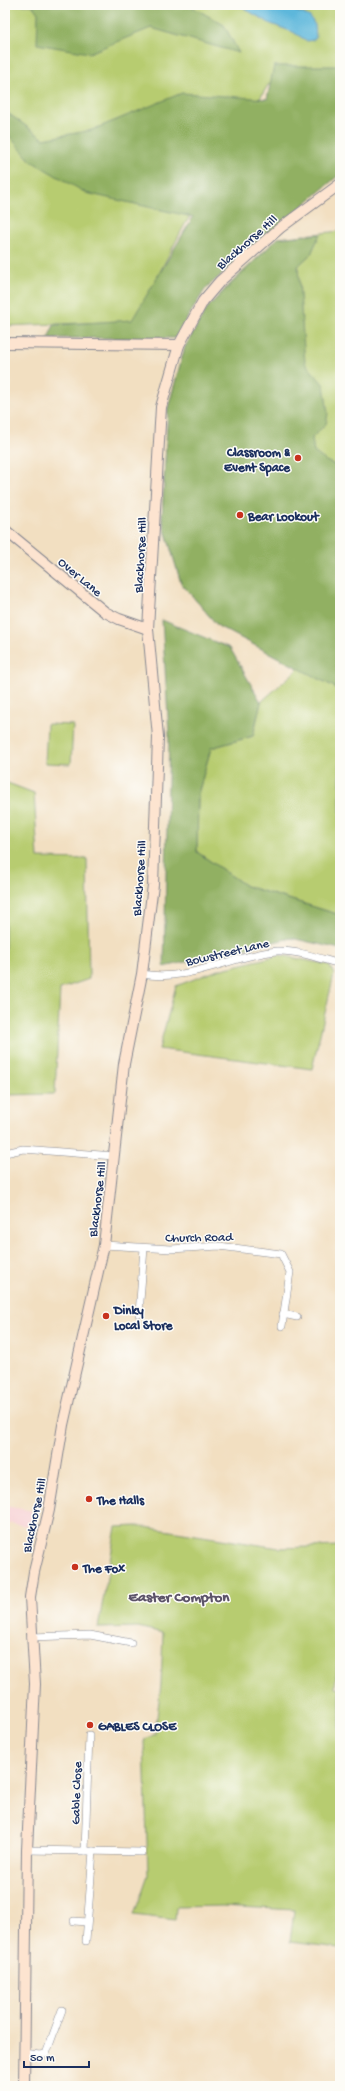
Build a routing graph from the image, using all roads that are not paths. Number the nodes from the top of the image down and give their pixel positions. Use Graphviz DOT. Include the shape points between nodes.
graph roads {
  1 [pos="340,184"];
  2 [pos="5,343"];
  3 [pos="179,345"];
  4 [pos="5,530"];
  5 [pos="148,629"];
  6 [pos="340,964"];
  7 [pos="142,974"];
  8 [pos="5,1153"];
  9 [pos="114,1156"];
  10 [pos="104,1246"];
  11 [pos="144,1248"];
  12 [pos="139,1314"];
  13 [pos="283,1314"];
  14 [pos="297,1317"];
  15 [pos="282,1326"];
  16 [pos="31,1637"];
  17 [pos="131,1643"];
  18 [pos="89,1735"];
  19 [pos="27,1850"];
  20 [pos="85,1851"];
  21 [pos="93,1851"];
  22 [pos="142,1852"];
  23 [pos="74,1921"];
  24 [pos="87,1922"];
  25 [pos="86,1941"];
  26 [pos="62,2010"];
  27 [pos="24,2053"];
  28 [pos="24,2086"];
  1 -- 3 [label="main road, Blackhorse Hill" via="280,228 220,280 195,312"];
  2 -- 3 [label="main road"];
  3 -- 5 [label="main road, Blackhorse Hill" via="161,407"];
  4 -- 5 [label="main road, Over Lane" via="105,612"];
  5 -- 7 [label="main road, Blackhorse Hill" via="158,737 153,885"];
  6 -- 7 [label="street, Bowstreet Lane" via="279,951 198,971 160,977"];
  7 -- 9 [label="main road, Blackhorse Hill" via="124,1064"];
  8 -- 9 [label="street" via="22,1149"];
  9 -- 10 [label="main road, Blackhorse Hill"];
  10 -- 11 [label="street, Church Road"];
  10 -- 16 [label="main road, Blackhorse Hill" via="63,1425 49,1510 34,1572 30,1597"];
  11 -- 12 [label="street"];
  11 -- 13 [label="street, Church Road" via="219,1246 281,1254 290,1272"];
  13 -- 14 [label="street"];
  13 -- 15 [label="street, Church Road"];
  16 -- 17 [label="street" via="90,1635"];
  16 -- 19 [label="main road, Blackhorse Hill" via="35,1692"];
  18 -- 20 [label="street, Gable Close"];
  19 -- 20 [label="street"];
  19 -- 27 [label="main road, Blackhorse Hill"];
  20 -- 21 [label="street"];
  21 -- 22 [label="street"];
  21 -- 24 [label="street"];
  23 -- 24 [label="street"];
  24 -- 25 [label="street"];
  26 -- 27 [label="street" via="46,2054"];
  27 -- 28 [label="main road, Blackhorse Hill"];
}
